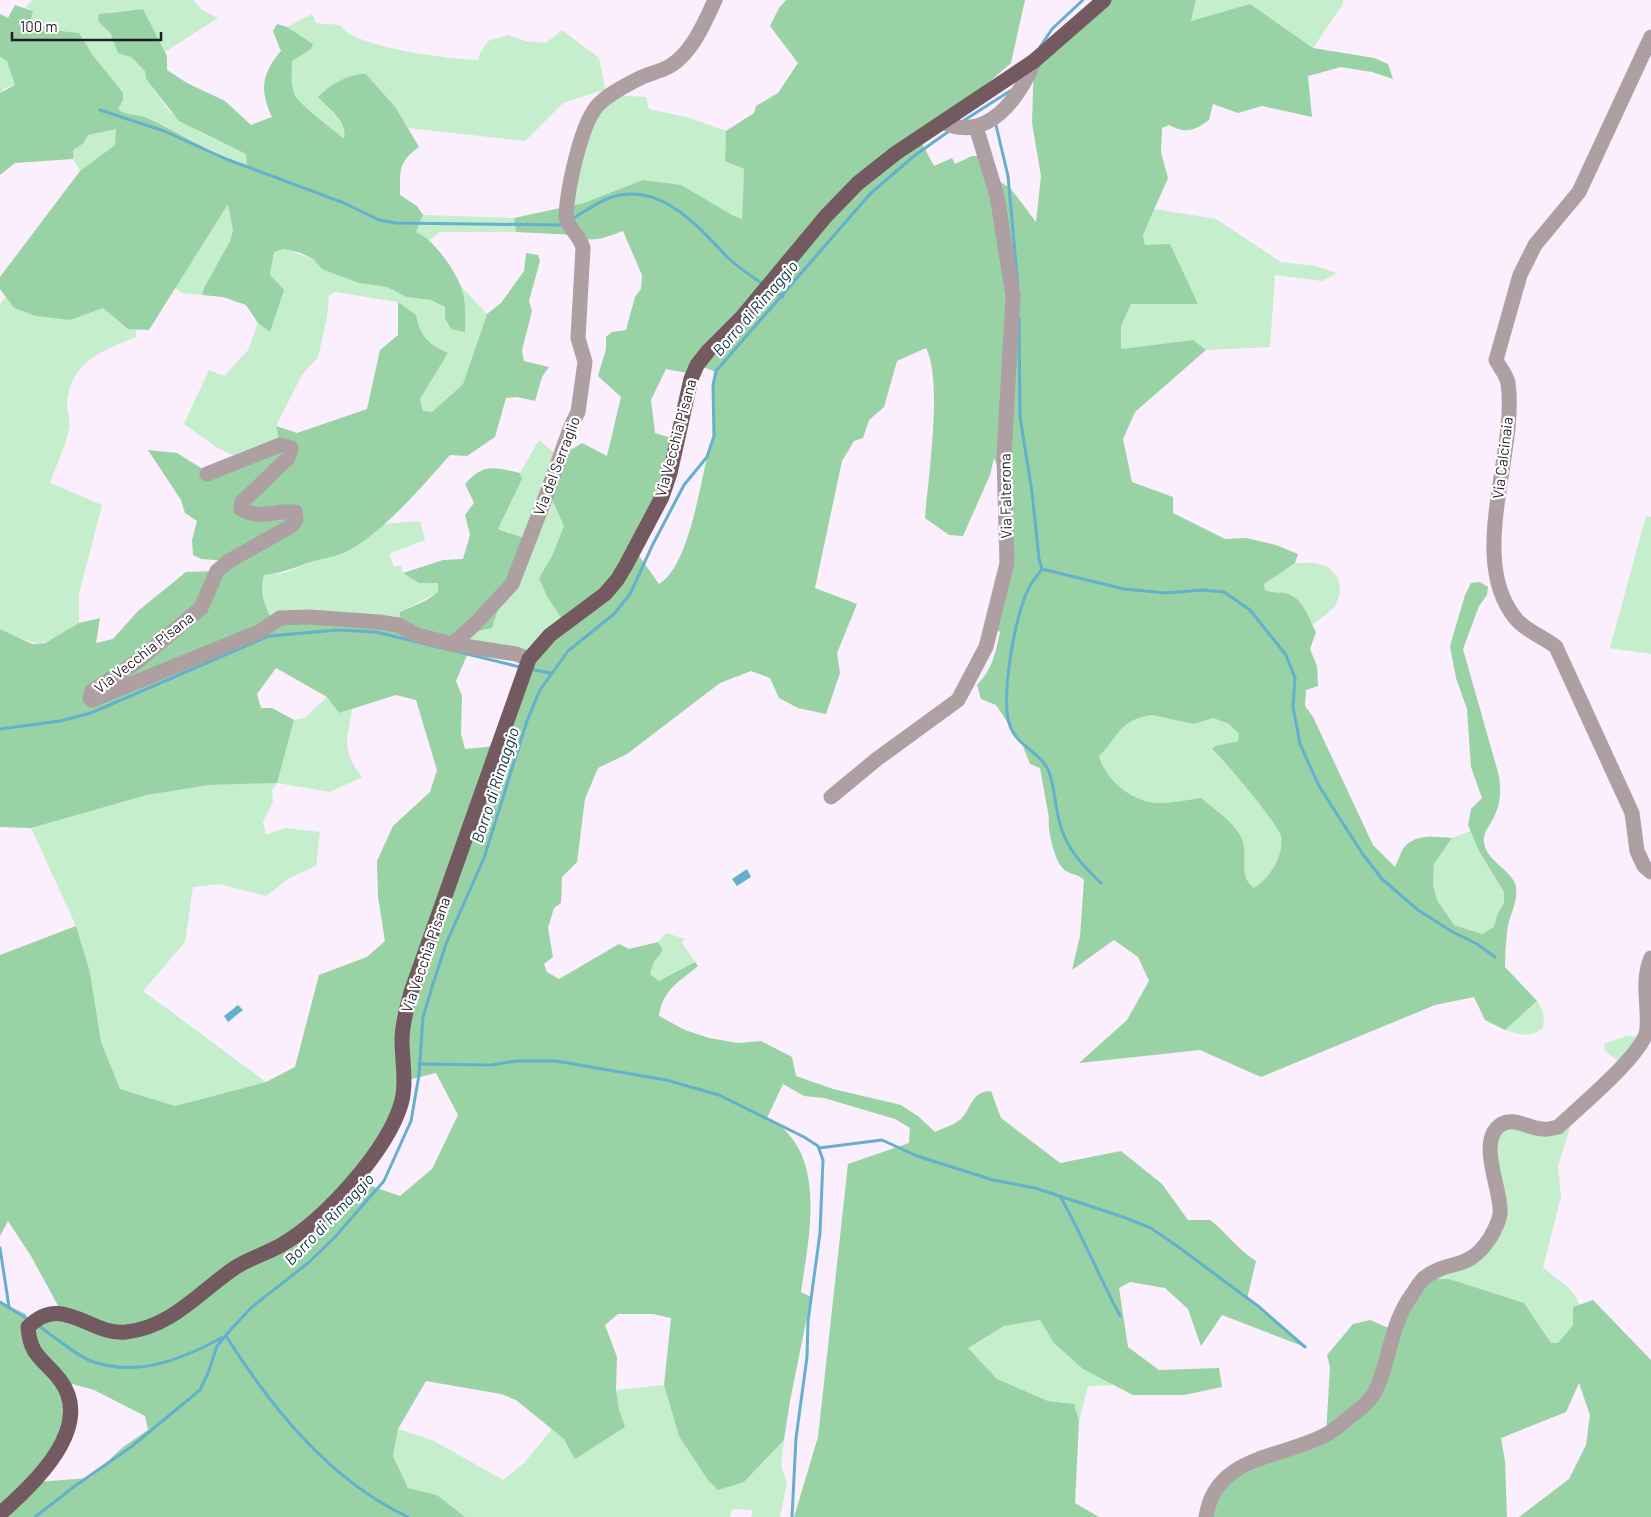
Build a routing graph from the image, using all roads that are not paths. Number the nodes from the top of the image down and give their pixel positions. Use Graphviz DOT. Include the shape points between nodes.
graph roads {
  1 [pos="715,0"];
  2 [pos="1104,0"];
  3 [pos="1651,37"];
  4 [pos="1034,61"];
  5 [pos="944,122"];
  6 [pos="976,127"];
  7 [pos="207,474"];
  8 [pos="452,644"];
  9 [pos="529,658"];
  10 [pos="831,797"];
  11 [pos="1651,872"];
  12 [pos="1651,958"];
  13 [pos="0,1514"];
  14 [pos="1206,1517"];
  1 -- 8 [label="street, Via del Serraglio" via="692,44 676,62 641,77 599,104 585,127 567,222 581,238 583,248 578,338 585,362 578,412 512,584"];
  2 -- 4 [label="main road, Via Vecchia Pisana"];
  3 -- 11 [label="street, Via Calcinaia" via="1579,192 1535,245 1520,275 1496,360 1506,375 1509,414 1495,527 1496,571 1506,606 1517,620 1556,647 1632,813 1637,851"];
  4 -- 5 [label="main road, Via Vecchia Pisana"];
  4 -- 6 [label="street, Via Vecchia Pisana" via="1027,81 1013,102"];
  5 -- 6 [label="street" via="961,128"];
  5 -- 9 [label="main road, Via Vecchia Pisana" via="896,153 846,195 698,365 691,379 662,498 626,566 605,594 550,635"];
  6 -- 10 [label="street, Via Falterona" via="997,196 1013,296 1004,455 1007,562 986,647 958,700"];
  7 -- 8 [label="street, Via Vecchia Pisana" via="280,445 291,448 288,458 242,502 241,508 263,516 295,512 296,520 292,526 217,571 201,608 138,661 92,692 92,700 261,630 280,618 379,622 398,625 418,635"];
  8 -- 9 [label="street, Via Vecchia Pisana"];
  9 -- 13 [label="main road, Via Vecchia Pisana" via="411,992 402,1038 402,1104 381,1143 353,1182 305,1229 282,1245 236,1267 196,1300 162,1322 142,1330 124,1332 107,1331 62,1313 46,1314 35,1320 28,1327 29,1344 60,1380 70,1398 71,1415 58,1451 42,1475"];
  12 -- 14 [label="street" via="1644,990 1647,1029 1639,1048 1558,1127 1542,1130 1508,1122 1495,1131 1491,1171 1499,1197 1500,1214 1494,1231 1482,1251 1469,1261 1423,1279 1406,1302 1393,1330 1374,1392 1364,1406 1326,1434 1240,1466 1219,1486"];
}
